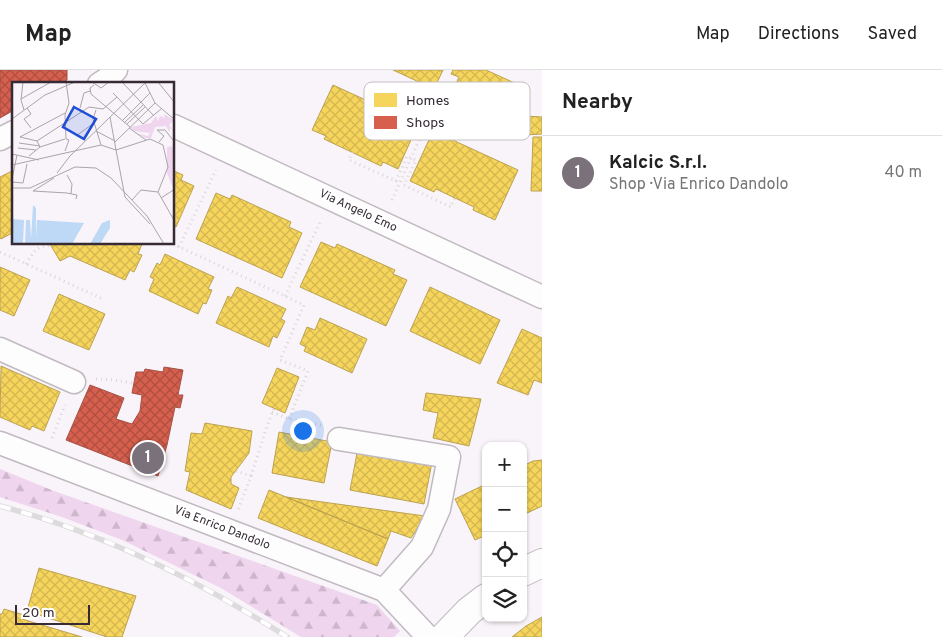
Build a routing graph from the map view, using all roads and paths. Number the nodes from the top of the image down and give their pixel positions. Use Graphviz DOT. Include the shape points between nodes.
graph roads {
  1 [pos="175,126"];
  2 [pos="12,133"];
  3 [pos="0,140"];
  4 [pos="419,140"];
  5 [pos="352,152"];
  6 [pos="411,158"];
  7 [pos="218,165"];
  8 [pos="455,198"];
  9 [pos="391,200"];
  10 [pos="323,215"];
  11 [pos="175,245"];
  12 [pos="52,246"];
  13 [pos="179,247"];
  14 [pos="0,252"];
  15 [pos="26,264"];
  16 [pos="285,296"];
  17 [pos="542,297"];
  18 [pos="103,299"];
  19 [pos="0,350"];
  20 [pos="74,382"];
  21 [pos="133,382"];
  22 [pos="289,419"];
  23 [pos="339,439"];
  24 [pos="0,443"];
  25 [pos="43,460"];
  26 [pos="236,471"];
  27 [pos="251,476"];
  28 [pos="230,531"];
  29 [pos="542,563"];
  30 [pos="527,570"];
  31 [pos="384,590"];
  32 [pos="482,601"];
  33 [pos="428,637"];
  34 [pos="444,637"];
  1 -- 17 [label="street, Via Angelo Emo"];
  2 -- 3 [label="street"];
  4 -- 6 [label="path"];
  5 -- 6 [label="path" via="349,160 396,181 407,156"];
  6 -- 8 [label="path" via="416,160 404,185 451,207"];
  6 -- 9 [label="path"];
  7 -- 13 [label="path"];
  10 -- 16 [label="path"];
  11 -- 13 [label="path"];
  12 -- 15 [label="path" via="39,247"];
  13 -- 16 [label="path"];
  14 -- 15 [label="path"];
  15 -- 18 [label="path"];
  16 -- 22 [label="path" via="304,305 280,360 308,372"];
  19 -- 20 [label="street"];
  20 -- 21 [label="path" via="93,379"];
  20 -- 25 [label="path"];
  22 -- 23 [label="path" via="341,429"];
  22 -- 27 [label="path" via="273,410"];
  23 -- 31 [label="street" via="449,457 439,509 422,546"];
  24 -- 25 [label="street, Via Enrico Dandolo"];
  25 -- 28 [label="street, Via Enrico Dandolo"];
  26 -- 27 [label="path"];
  27 -- 28 [label="path"];
  28 -- 31 [label="street, Via Enrico Dandolo"];
  29 -- 30 [label="main road"];
  31 -- 33 [label="street, Via Enrico Dandolo"];
  32 -- 34 [label="main road"];
}
